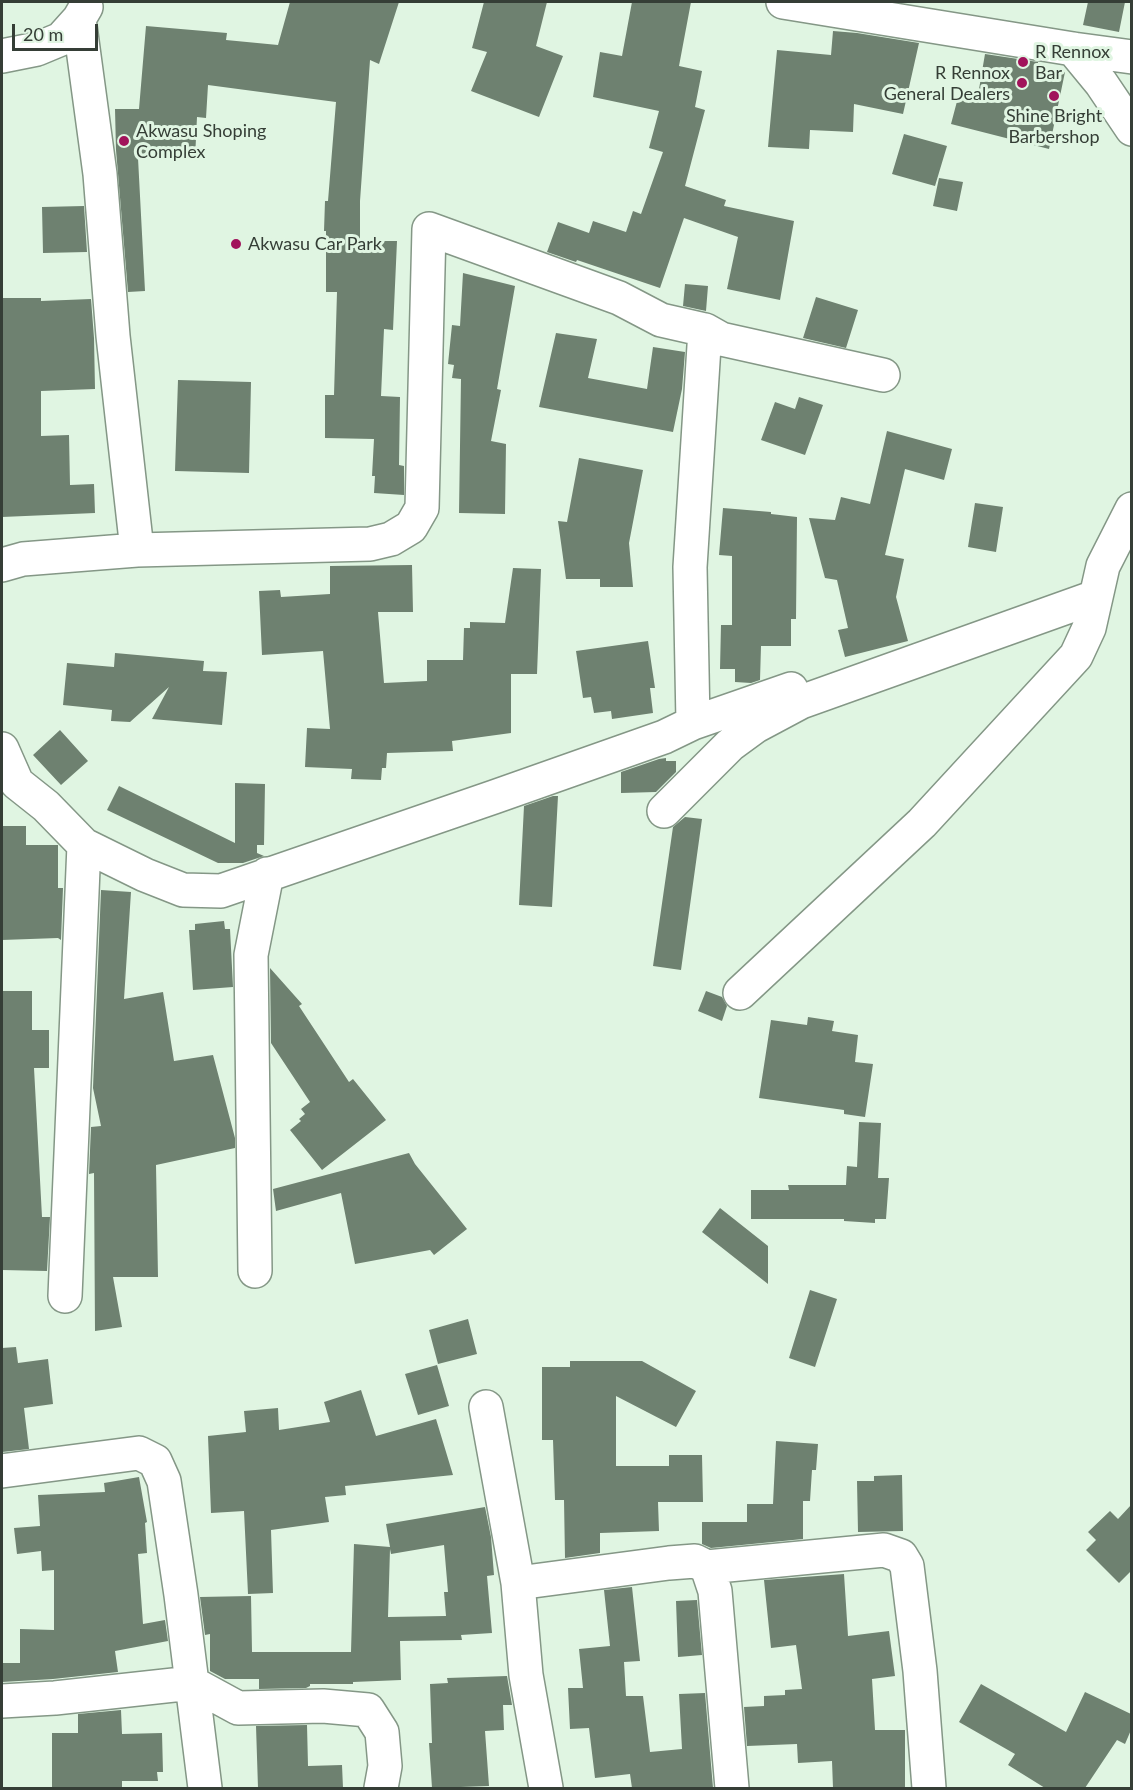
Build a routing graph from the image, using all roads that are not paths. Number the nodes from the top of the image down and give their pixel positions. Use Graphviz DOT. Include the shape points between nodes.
graph roads {
  1 [pos="783,2"];
  2 [pos="84,10"];
  3 [pos="1073,49"];
  4 [pos="2,56"];
  5 [pos="1131,57"];
  6 [pos="1131,129"];
  7 [pos="705,330"];
  8 [pos="883,375"];
  9 [pos="1131,509"];
  10 [pos="137,550"];
  11 [pos="2,565"];
  12 [pos="1095,597"];
  13 [pos="921,643"];
  14 [pos="693,723"];
  15 [pos="2,749"];
  16 [pos="664,811"];
  17 [pos="84,845"];
  18 [pos="267,874"];
  19 [pos="740,993"];
  20 [pos="255,1271"];
  21 [pos="65,1296"];
  22 [pos="486,1407"];
  23 [pos="2,1471"];
  24 [pos="707,1567"];
  25 [pos="518,1583"];
  26 [pos="192,1683"];
  27 [pos="2,1701"];
  28 [pos="205,1788"];
  29 [pos="381,1788"];
  30 [pos="546,1788"];
  31 [pos="732,1788"];
  32 [pos="928,1788"];
  1 -- 3 [label="street"];
  2 -- 4 [label="street" via="61,39"];
  2 -- 10 [label="street"];
  3 -- 5 [label="street"];
  3 -- 6 [label="street"];
  7 -- 8 [label="street" via="721,339"];
  7 -- 10 [label="street" via="661,320 619,298 429,229 422,508 411,527 391,539 370,544"];
  7 -- 14 [label="street" via="690,567"];
  9 -- 12 [label="street" via="1103,566"];
  10 -- 11 [label="street" via="23,559"];
  12 -- 16 [label="street" via="801,702 730,745"];
  12 -- 19 [label="street" via="1089,628 1076,656 922,823"];
  13 -- 14 [label="street"];
  14 -- 18 [label="street" via="664,737"];
  15 -- 17 [label="street" via="17,783"];
  17 -- 18 [label="street" via="183,890 221,891"];
  17 -- 21 [label="street"];
  18 -- 20 [label="street" via="251,956"];
  22 -- 25 [label="street"];
  23 -- 26 [label="street" via="139,1453 155,1461 164,1481"];
  24 -- 25 [label="street" via="695,1561 669,1563"];
  24 -- 31 [label="street" via="715,1591"];
  24 -- 32 [label="street" via="884,1550 901,1556 906,1566 920,1671"];
  25 -- 30 [label="street" via="526,1675"];
  26 -- 27 [label="street"];
  26 -- 28 [label="street"];
  26 -- 29 [label="street" via="238,1708 323,1706 368,1710 382,1732 385,1766"];
}
